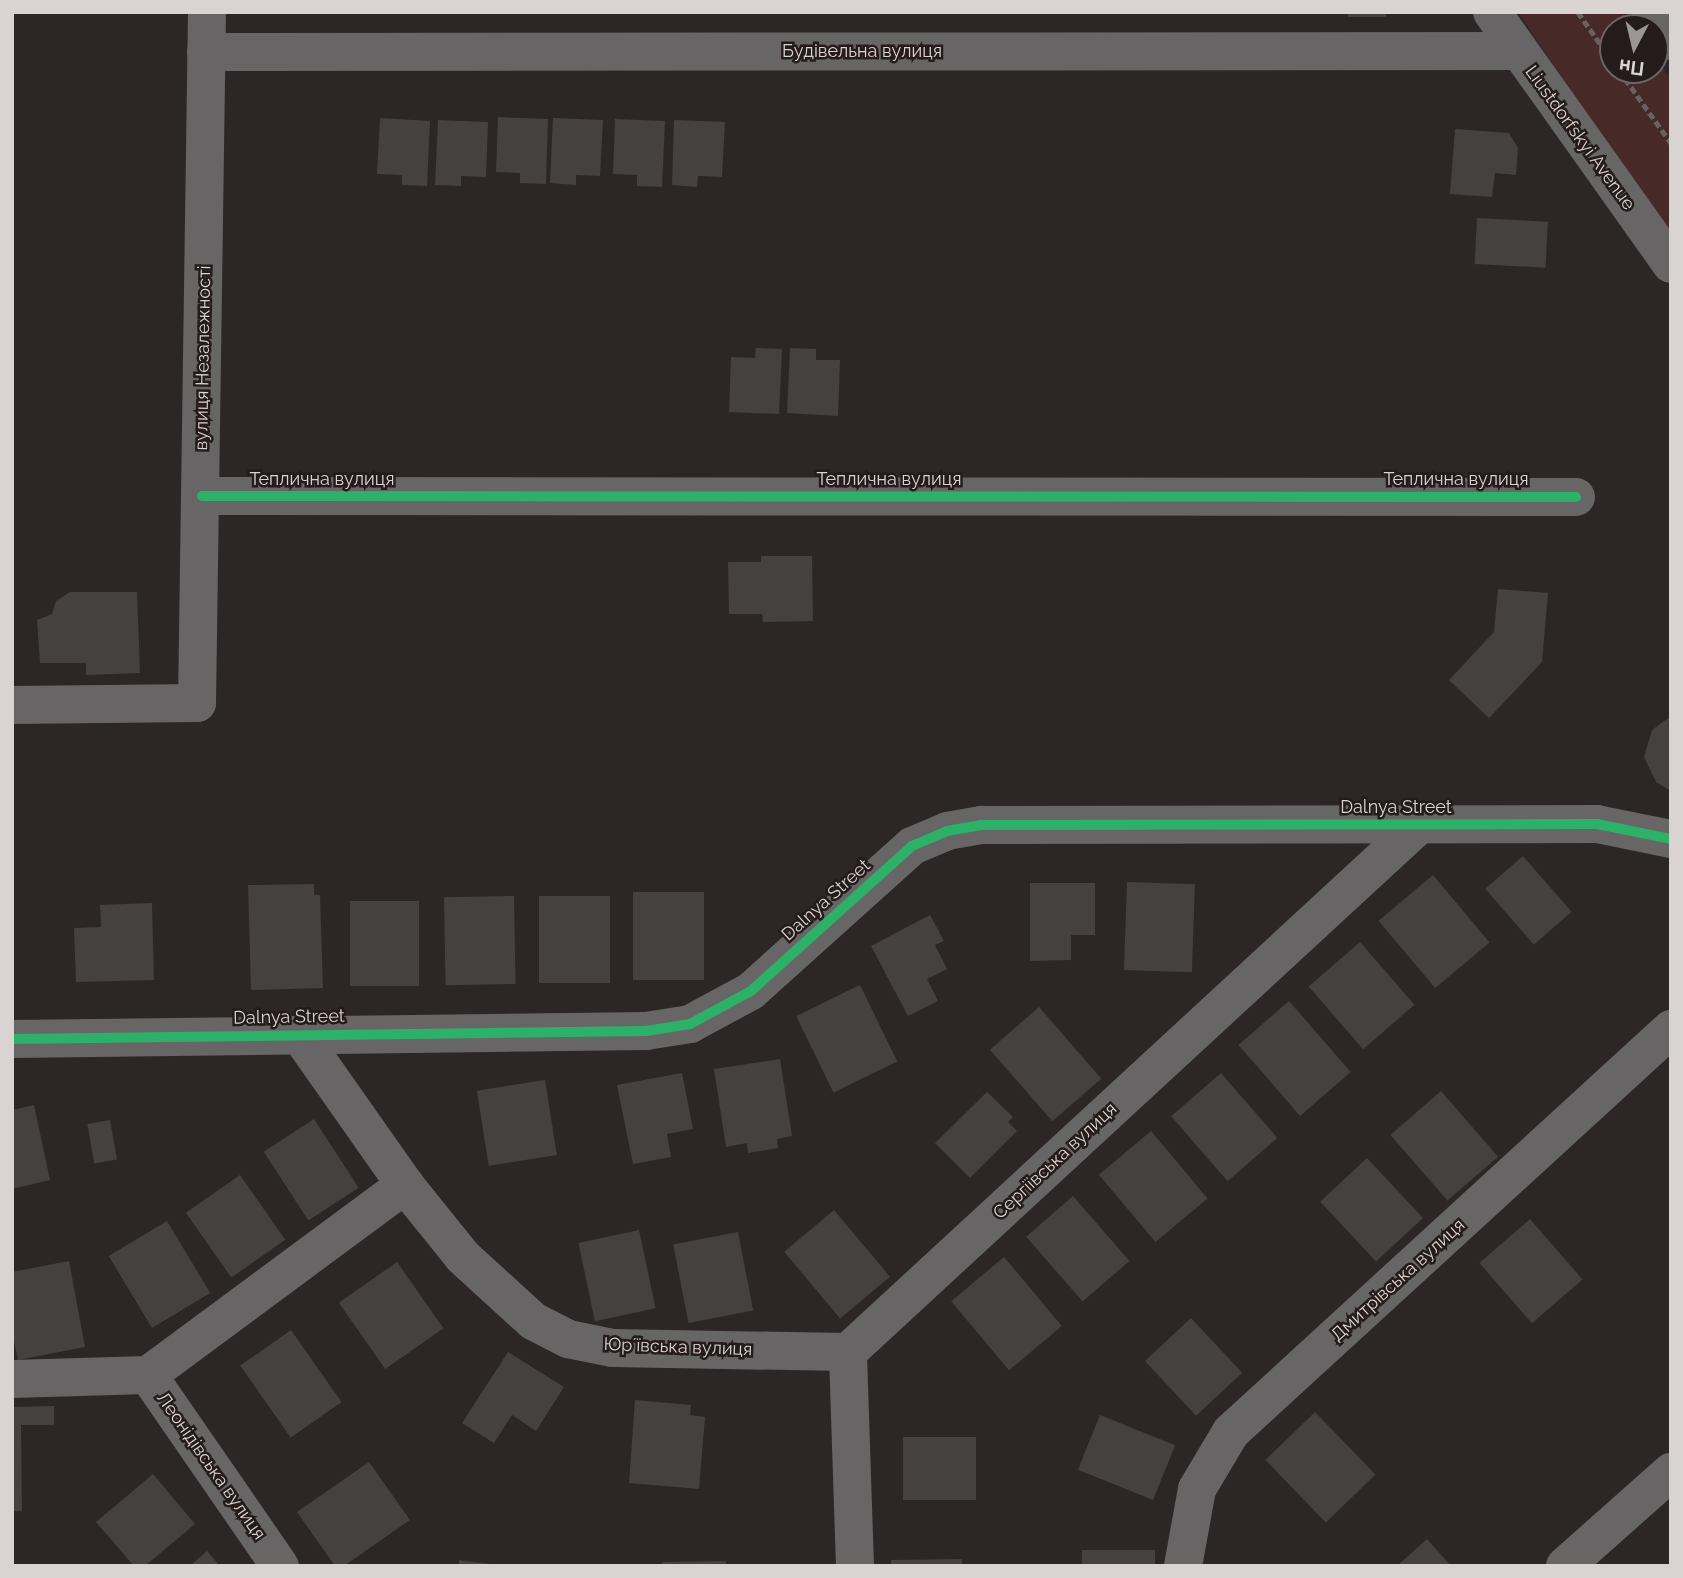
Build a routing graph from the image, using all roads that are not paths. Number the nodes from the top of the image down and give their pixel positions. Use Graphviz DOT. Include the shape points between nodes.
graph roads {
  1 [pos="207,12"];
  2 [pos="1492,12"];
  3 [pos="1651,12"];
  4 [pos="1671,41"];
  5 [pos="1517,51"];
  6 [pos="206,52"];
  7 [pos="1671,264"];
  8 [pos="202,496"];
  9 [pos="1576,497"];
  10 [pos="12,705"];
  11 [pos="1419,825"];
  12 [pos="1671,839"];
  13 [pos="1671,1030"];
  14 [pos="299,1034"];
  15 [pos="12,1040"];
  16 [pos="405,1185"];
  17 [pos="848,1352"];
  18 [pos="148,1375"];
  19 [pos="12,1379"];
  20 [pos="1671,1472"];
  21 [pos="281,1566"];
  22 [pos="855,1566"];
  23 [pos="1183,1566"];
  24 [pos="1565,1566"];
  1 -- 6 [label="street, вулиця Незалежності"];
  2 -- 5 [label="street, Liustdorfskyi Avenue"];
  3 -- 4 [label="street"];
  5 -- 6 [label="street, Будівельна вулиця"];
  5 -- 7 [label="street, Liustdorfskyi Avenue"];
  6 -- 8 [label="street, вулиця Незалежності"];
  8 -- 9 [label="street, Теплична вулиця"];
  8 -- 10 [label="street, вулиця Незалежності" via="197,703"];
  11 -- 12 [label="street, Dalnya Street" via="1597,824"];
  11 -- 14 [label="street, Dalnya Street" via="982,825 947,831 912,846 751,991 690,1024 646,1031"];
  11 -- 17 [label="street, Сергіївська вулиця"];
  13 -- 23 [label="street, Дмитрівська вулиця" via="1231,1432 1197,1489"];
  14 -- 15 [label="street, Dalnya Street"];
  14 -- 16 [label="street, Юрʼївська вулиця"];
  16 -- 17 [label="street, Юрʼївська вулиця" via="495,1290 533,1321 568,1339 613,1348"];
  16 -- 18 [label="street"];
  17 -- 22 [label="street"];
  18 -- 19 [label="street, Леонідівська вулиця"];
  18 -- 21 [label="street, Леонідівська вулиця"];
  20 -- 24 [label="street"];
}
